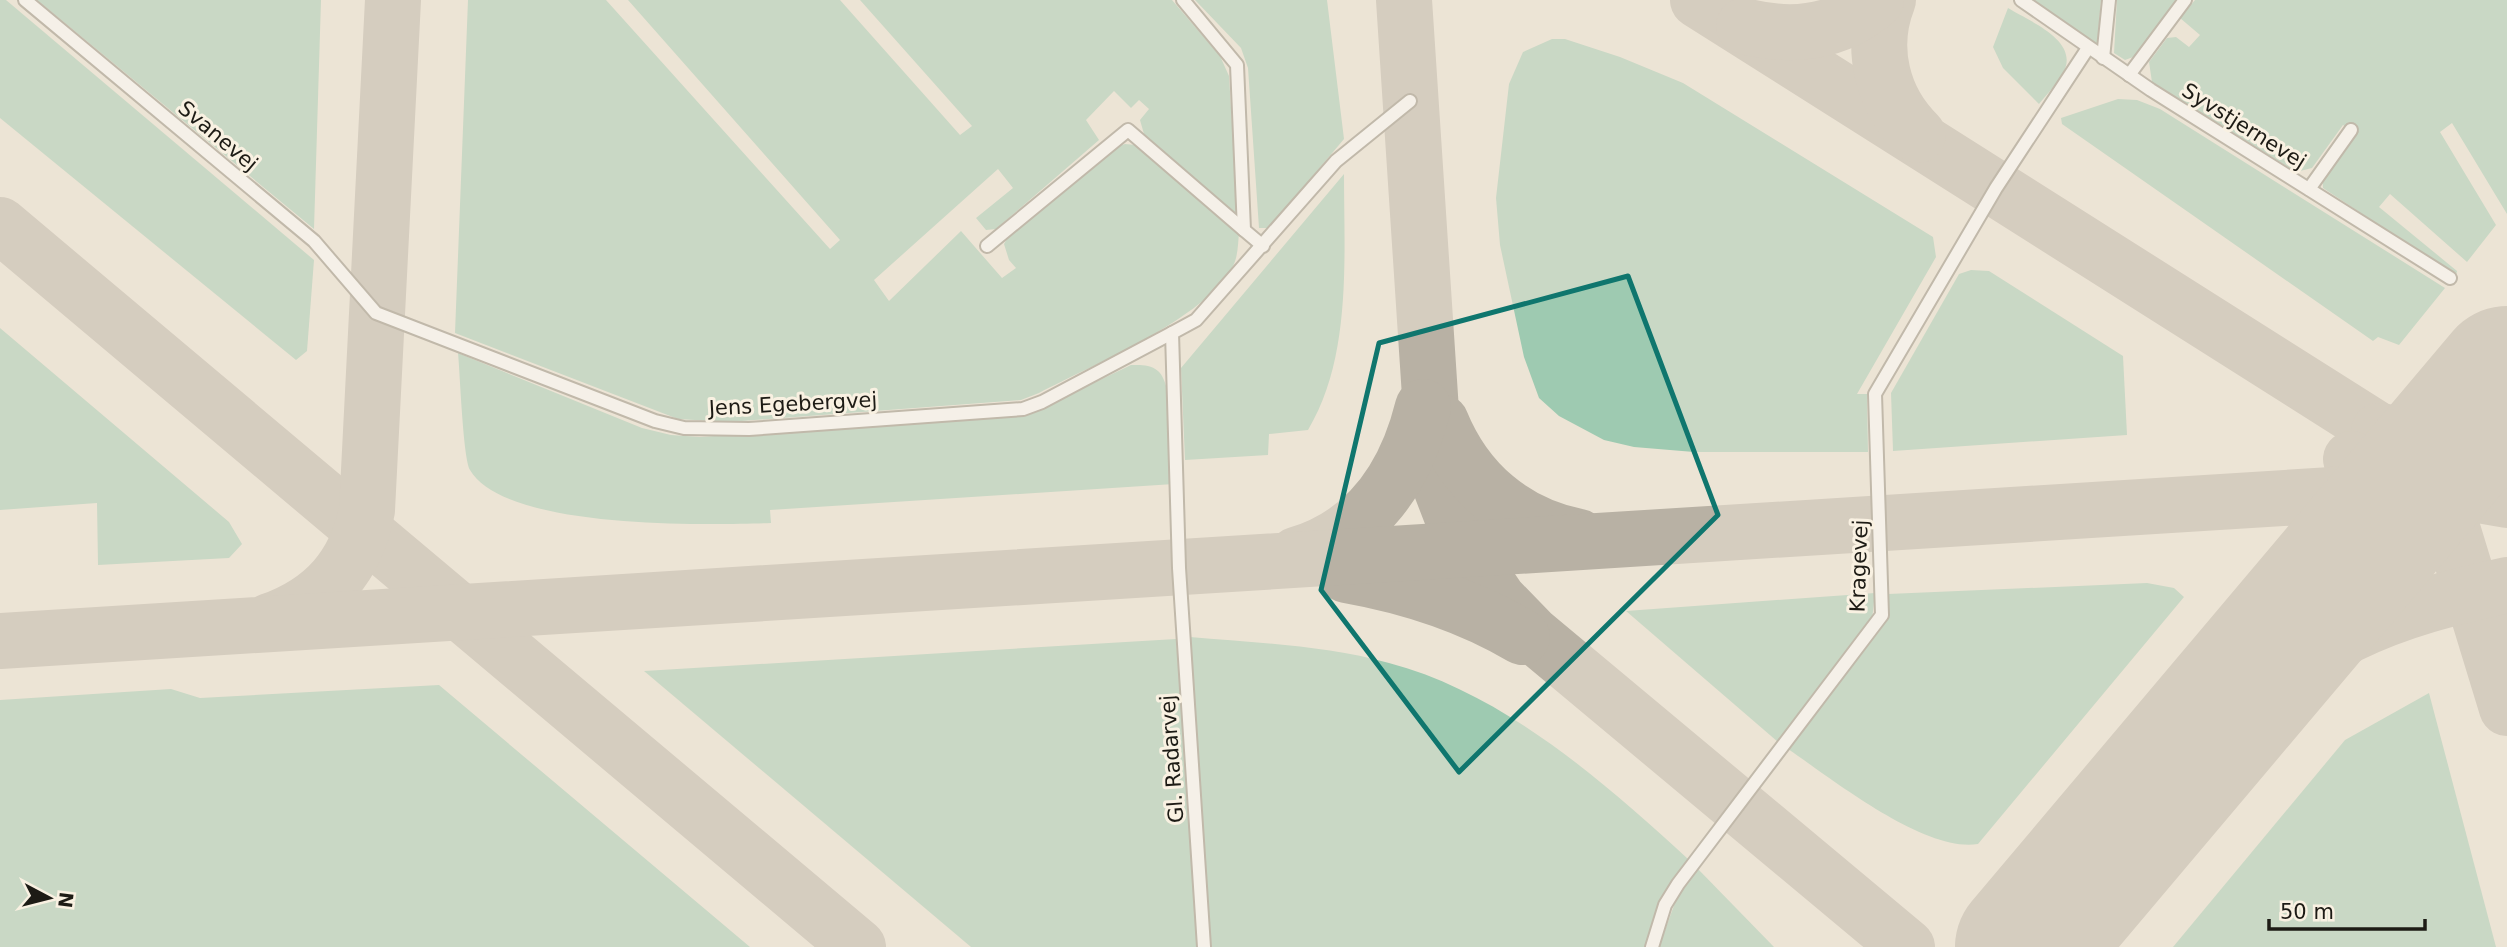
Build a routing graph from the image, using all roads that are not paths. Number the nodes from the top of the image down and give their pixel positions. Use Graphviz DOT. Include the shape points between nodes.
graph roads {
  1 [pos="25,0"];
  2 [pos="1183,0"];
  3 [pos="2021,0"];
  4 [pos="2109,0"];
  5 [pos="2185,0"];
  6 [pos="2088,48"];
  7 [pos="2103,58"];
  8 [pos="2129,75"];
  9 [pos="1410,101"];
  10 [pos="2351,130"];
  11 [pos="2309,189"];
  12 [pos="1244,230"];
  13 [pos="986,246"];
  14 [pos="1263,246"];
  15 [pos="2451,278"];
  16 [pos="376,313"];
  17 [pos="1172,333"];
  18 [pos="1204,947"];
  19 [pos="1652,947"];
  1 -- 16 [label="lane, Svanevej" via="314,242"];
  2 -- 12 [label="lane" via="1237,65"];
  3 -- 6 [label="lane, Syvstjernevej"];
  4 -- 7 [label="lane"];
  5 -- 8 [label="lane"];
  6 -- 7 [label="lane, Syvstjernevej"];
  6 -- 19 [label="lane, Kragevej" via="1996,188 1875,394 1882,615 1678,884 1664,905"];
  7 -- 8 [label="lane, Syvstjernevej"];
  8 -- 11 [label="lane, Syvstjernevej"];
  9 -- 14 [label="lane, Jens Egebergvej" via="1336,161"];
  10 -- 11 [label="lane"];
  11 -- 15 [label="lane, Syvstjernevej"];
  12 -- 13 [label="lane" via="1128,130"];
  12 -- 14 [label="lane"];
  14 -- 17 [label="lane, Jens Egebergvej" via="1196,320"];
  16 -- 17 [label="lane, Jens Egebergvej" via="654,421 717,430 1023,409"];
  17 -- 18 [label="lane, Gl. Radarvej" via="1179,568"];
}
